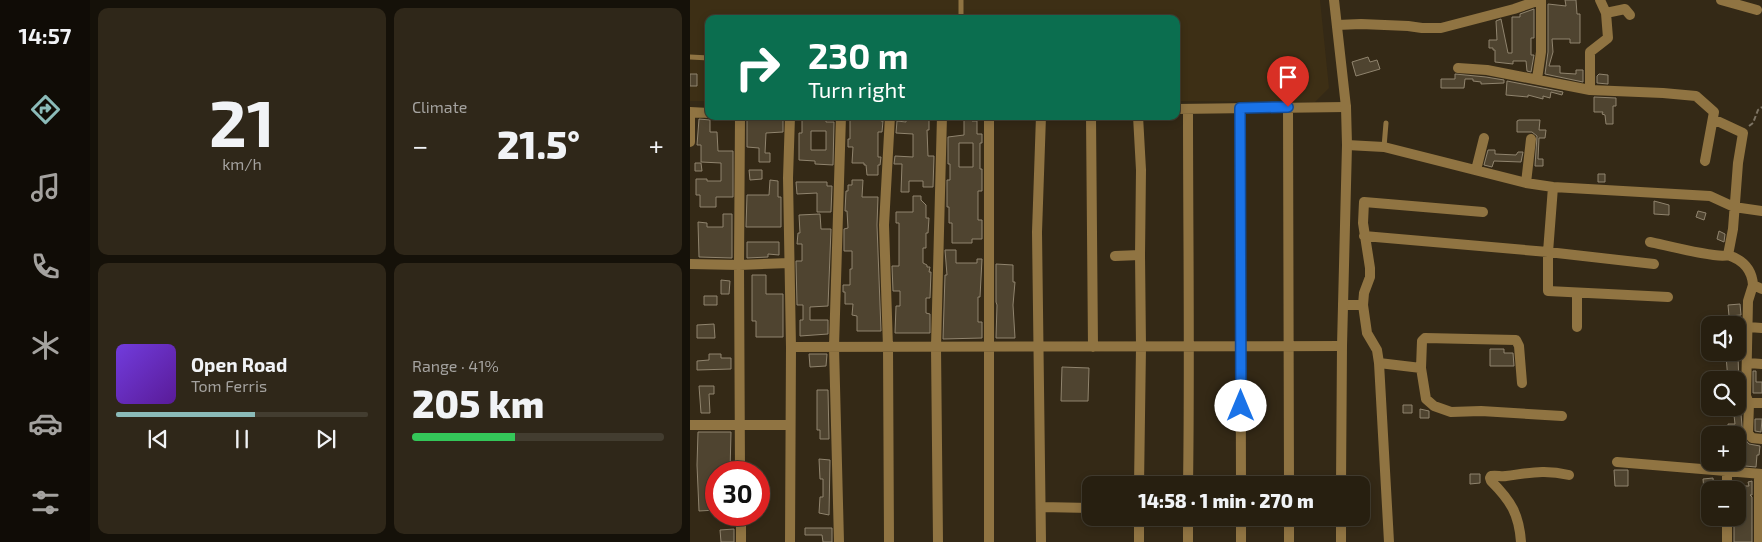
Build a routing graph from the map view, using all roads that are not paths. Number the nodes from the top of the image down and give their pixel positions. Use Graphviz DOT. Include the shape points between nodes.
graph roads {
  1 [pos="961,0"];
  2 [pos="1334,0"];
  3 [pos="1540,0"];
  4 [pos="1600,0"];
  5 [pos="1721,0"];
  6 [pos="1757,10"];
  7 [pos="1606,13"];
  8 [pos="961,15"];
  9 [pos="1630,16"];
  10 [pos="1337,25"];
  11 [pos="690,57"];
  12 [pos="705,58"];
  13 [pos="1458,68"];
  14 [pos="1537,79"];
  15 [pos="1590,90"];
  16 [pos="1288,107"];
  17 [pos="1346,107"];
  18 [pos="1240,108"];
  19 [pos="1180,109"];
  20 [pos="1188,109"];
  21 [pos="690,112"];
  22 [pos="705,113"];
  23 [pos="1714,119"];
  24 [pos="740,120"];
  25 [pos="790,120"];
  26 [pos="841,120"];
  27 [pos="890,120"];
  28 [pos="942,120"];
  29 [pos="989,120"];
  30 [pos="1041,120"];
  31 [pos="1091,120"];
  32 [pos="1138,120"];
  33 [pos="1386,123"];
  34 [pos="1484,138"];
  35 [pos="1531,139"];
  36 [pos="690,142"];
  37 [pos="1347,145"];
  38 [pos="1384,148"];
  39 [pos="1705,161"];
  40 [pos="1476,170"];
  41 [pos="1526,183"];
  42 [pos="1553,187"];
  43 [pos="1734,207"];
  44 [pos="1762,211"];
  45 [pos="1483,212"];
  46 [pos="1345,220"];
  47 [pos="1363,224"];
  48 [pos="1364,236"];
  49 [pos="1650,242"];
  50 [pos="1548,252"];
  51 [pos="1140,255"];
  52 [pos="1728,255"];
  53 [pos="1114,256"];
  54 [pos="789,263"];
  55 [pos="690,264"];
  56 [pos="1654,264"];
  57 [pos="738,265"];
  58 [pos="1758,287"];
  59 [pos="1577,292"];
  60 [pos="1668,297"];
  61 [pos="1343,305"];
  62 [pos="1363,305"];
  63 [pos="1748,327"];
  64 [pos="1577,328"];
  65 [pos="1762,328"];
  66 [pos="1242,346"];
  67 [pos="1290,346"];
  68 [pos="1342,346"];
  69 [pos="791,347"];
  70 [pos="834,347"];
  71 [pos="888,347"];
  72 [pos="936,347"];
  73 [pos="990,347"];
  74 [pos="1039,347"];
  75 [pos="1093,347"];
  76 [pos="1141,347"];
  77 [pos="1190,347"];
  78 [pos="1748,362"];
  79 [pos="1379,363"];
  80 [pos="1762,364"];
  81 [pos="1421,368"];
  82 [pos="1522,383"];
  83 [pos="1749,403"];
  84 [pos="1762,403"];
  85 [pos="1562,416"];
  86 [pos="740,424"];
  87 [pos="690,425"];
  88 [pos="790,425"];
  89 [pos="1762,439"];
  90 [pos="740,461"];
  91 [pos="1617,462"];
  92 [pos="1701,469"];
  93 [pos="1727,471"];
  94 [pos="1761,474"];
  95 [pos="1569,475"];
  96 [pos="1139,476"];
  97 [pos="1188,476"];
  98 [pos="1241,476"];
  99 [pos="1289,476"];
  100 [pos="1341,476"];
  101 [pos="1727,481"];
  102 [pos="1041,507"];
  103 [pos="1082,508"];
  104 [pos="1761,511"];
  105 [pos="741,526"];
  106 [pos="1139,526"];
  107 [pos="1188,526"];
  108 [pos="1241,526"];
  109 [pos="1289,526"];
  110 [pos="1341,526"];
  111 [pos="1727,526"];
  112 [pos="1760,536"];
  113 [pos="741,542"];
  114 [pos="790,542"];
  115 [pos="839,542"];
  116 [pos="889,542"];
  117 [pos="938,542"];
  118 [pos="989,542"];
  119 [pos="1042,542"];
  120 [pos="1139,542"];
  121 [pos="1188,542"];
  122 [pos="1241,542"];
  123 [pos="1289,542"];
  124 [pos="1341,542"];
  125 [pos="1389,542"];
  126 [pos="1521,542"];
  127 [pos="1728,542"];
  1 -- 8 [label="lane"];
  2 -- 10 [label="street"];
  3 -- 10 [label="street" via="1441,28"];
  3 -- 14 [label="street" via="1541,45"];
  4 -- 7 [label="street"];
  5 -- 6 [label="street"];
  7 -- 9 [label="street" via="1625,9"];
  7 -- 15 [label="street" via="1608,38 1589,56"];
  10 -- 17 [label="street"];
  11 -- 12 [label="lane"];
  13 -- 14 [label="street"];
  14 -- 15 [label="street"];
  15 -- 23 [label="street" via="1696,96 1711,108"];
  16 -- 17 [label="street"];
  16 -- 18 [label="street"];
  16 -- 67 [label="street"];
  17 -- 37 [label="street"];
  18 -- 20 [label="street"];
  18 -- 66 [label="street"];
  19 -- 20 [label="street"];
  20 -- 77 [label="street"];
  21 -- 22 [label="street"];
  21 -- 36 [label="street"];
  23 -- 39 [label="street"];
  23 -- 43 [label="street" via="1743,133"];
  24 -- 57 [label="street"];
  25 -- 54 [label="street"];
  26 -- 70 [label="street"];
  27 -- 71 [label="street" via="884,225"];
  28 -- 72 [label="street"];
  29 -- 73 [label="street"];
  30 -- 74 [label="street" via="1037,232"];
  31 -- 75 [label="street"];
  32 -- 51 [label="street"];
  33 -- 38 [label="lane"];
  34 -- 40 [label="street"];
  35 -- 41 [label="street"];
  37 -- 38 [label="street"];
  37 -- 46 [label="street"];
  38 -- 40 [label="street"];
  40 -- 41 [label="street"];
  41 -- 42 [label="street"];
  42 -- 43 [label="street" via="1710,196"];
  42 -- 50 [label="street"];
  43 -- 44 [label="street"];
  43 -- 52 [label="street"];
  45 -- 47 [label="street" via="1364,202"];
  46 -- 47 [label="street"];
  46 -- 61 [label="street"];
  47 -- 48 [label="street"];
  48 -- 50 [label="street"];
  48 -- 62 [label="street" via="1370,277"];
  49 -- 52 [label="street"];
  50 -- 56 [label="street"];
  50 -- 59 [label="street" via="1548,292"];
  51 -- 53 [label="street"];
  51 -- 76 [label="street"];
  52 -- 58 [label="street" via="1743,262"];
  54 -- 57 [label="street"];
  54 -- 69 [label="street"];
  55 -- 57 [label="street"];
  57 -- 86 [label="street"];
  58 -- 63 [label="street" via="1748,300"];
  59 -- 60 [label="street"];
  59 -- 64 [label="street"];
  61 -- 62 [label="street"];
  61 -- 68 [label="street"];
  62 -- 79 [label="street" via="1367,333 1377,350"];
  63 -- 65 [label="street"];
  63 -- 78 [label="street"];
  66 -- 67 [label="street"];
  66 -- 77 [label="street"];
  66 -- 98 [label="street"];
  67 -- 68 [label="street"];
  67 -- 99 [label="street"];
  68 -- 100 [label="street"];
  69 -- 70 [label="street"];
  69 -- 88 [label="street"];
  70 -- 71 [label="street"];
  70 -- 115 [label="street"];
  71 -- 72 [label="street"];
  71 -- 116 [label="street"];
  72 -- 73 [label="street"];
  72 -- 117 [label="street"];
  73 -- 74 [label="street"];
  73 -- 118 [label="street"];
  74 -- 75 [label="street"];
  74 -- 102 [label="street"];
  75 -- 76 [label="street"];
  76 -- 77 [label="street"];
  76 -- 96 [label="street"];
  77 -- 97 [label="street"];
  78 -- 80 [label="street"];
  78 -- 83 [label="street" via="1746,396"];
  79 -- 81 [label="street"];
  79 -- 125 [label="street"];
  81 -- 82 [label="street" via="1422,341 1425,338 1516,340"];
  81 -- 85 [label="street" via="1426,398 1445,410"];
  83 -- 84 [label="street"];
  83 -- 89 [label="street" via="1748,434"];
  86 -- 87 [label="street"];
  86 -- 88 [label="street"];
  86 -- 90 [label="street"];
  88 -- 114 [label="street"];
  91 -- 92 [label="street"];
  93 -- 94 [label="street"];
  93 -- 101 [label="street"];
  94 -- 104 [label="street"];
  95 -- 126 [label="street" via="1534,471 1490,478 1514,509"];
  102 -- 103 [label="street"];
  102 -- 119 [label="street"];
  104 -- 112 [label="street"];
  105 -- 113 [label="street"];
  106 -- 120 [label="street"];
  107 -- 121 [label="street"];
  108 -- 122 [label="street"];
  109 -- 123 [label="street"];
  110 -- 124 [label="street"];
  111 -- 127 [label="street"];
}
